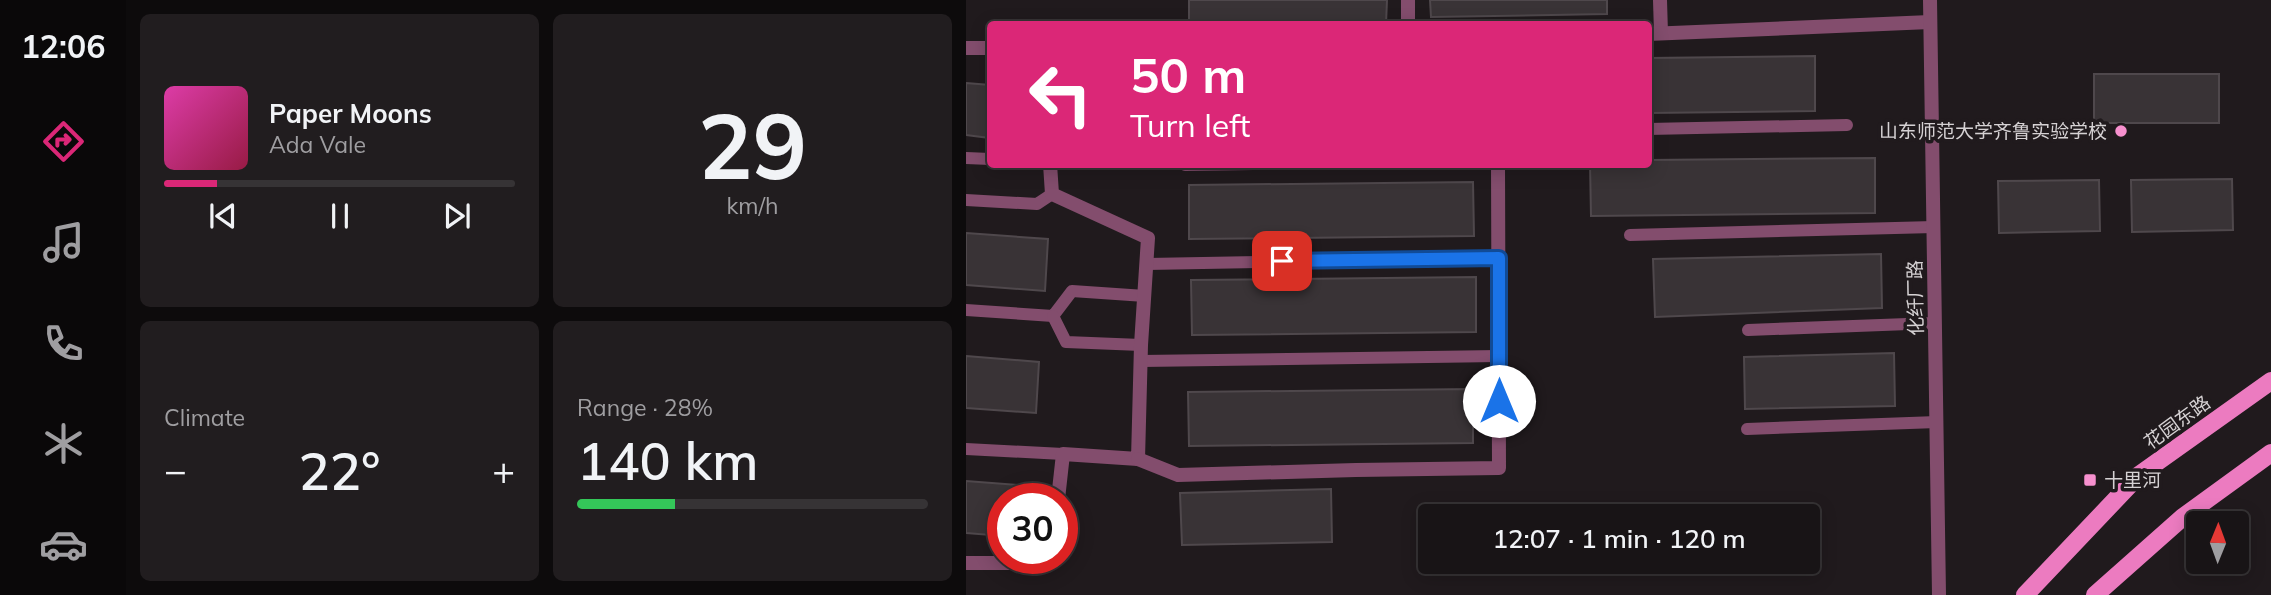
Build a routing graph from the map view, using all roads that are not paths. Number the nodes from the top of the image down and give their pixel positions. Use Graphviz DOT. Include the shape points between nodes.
graph roads {
  1 [pos="1408,0"];
  2 [pos="1660,0"];
  3 [pos="1930,0"];
  4 [pos="1408,21"];
  5 [pos="1930,22"];
  6 [pos="1655,33"];
  7 [pos="966,48"];
  8 [pos="987,48"];
  9 [pos="1847,124"];
  10 [pos="1652,129"];
  11 [pos="966,158"];
  12 [pos="987,159"];
  13 [pos="1050,168"];
  14 [pos="1498,168"];
  15 [pos="1052,194"];
  16 [pos="966,201"];
  17 [pos="1934,227"];
  18 [pos="1630,236"];
  19 [pos="1499,258"];
  20 [pos="1147,264"];
  21 [pos="1145,296"];
  22 [pos="966,310"];
  23 [pos="1053,316"];
  24 [pos="1935,323"];
  25 [pos="1748,330"];
  26 [pos="1142,345"];
  27 [pos="1499,356"];
  28 [pos="1141,361"];
  29 [pos="2271,381"];
  30 [pos="1937,422"];
  31 [pos="1747,429"];
  32 [pos="966,449"];
  33 [pos="2271,453"];
  34 [pos="1063,454"];
  35 [pos="1138,459"];
  36 [pos="1060,483"];
  37 [pos="966,563"];
  38 [pos="987,563"];
  39 [pos="1939,595"];
  40 [pos="2025,595"];
  41 [pos="2095,595"];
  1 -- 4 [label="street"];
  2 -- 6 [label="street"];
  3 -- 5 [label="street, 化纤厂路"];
  5 -- 6 [label="street"];
  5 -- 17 [label="street, 化纤厂路"];
  7 -- 8 [label="street"];
  9 -- 10 [label="lane"];
  11 -- 12 [label="lane"];
  13 -- 15 [label="street"];
  14 -- 19 [label="street"];
  15 -- 16 [label="lane" via="1037,204"];
  15 -- 20 [label="street" via="1148,238"];
  17 -- 18 [label="lane"];
  17 -- 24 [label="street, 化纤厂路"];
  19 -- 20 [label="lane"];
  19 -- 27 [label="street"];
  20 -- 21 [label="street"];
  21 -- 23 [label="lane" via="1072,291"];
  21 -- 26 [label="street"];
  22 -- 23 [label="lane"];
  23 -- 26 [label="lane" via="1066,342"];
  24 -- 25 [label="lane"];
  24 -- 30 [label="street, 化纤厂路"];
  26 -- 28 [label="street"];
  27 -- 28 [label="lane"];
  27 -- 35 [label="street" via="1499,468 1178,475"];
  28 -- 35 [label="street"];
  29 -- 40 [label="main road, 花园东路" via="2139,475"];
  30 -- 31 [label="lane"];
  30 -- 39 [label="street, 化纤厂路"];
  32 -- 34 [label="lane"];
  33 -- 41 [label="main road" via="2183,517"];
  34 -- 35 [label="street"];
  34 -- 36 [label="street"];
  37 -- 38 [label="street"];
}
